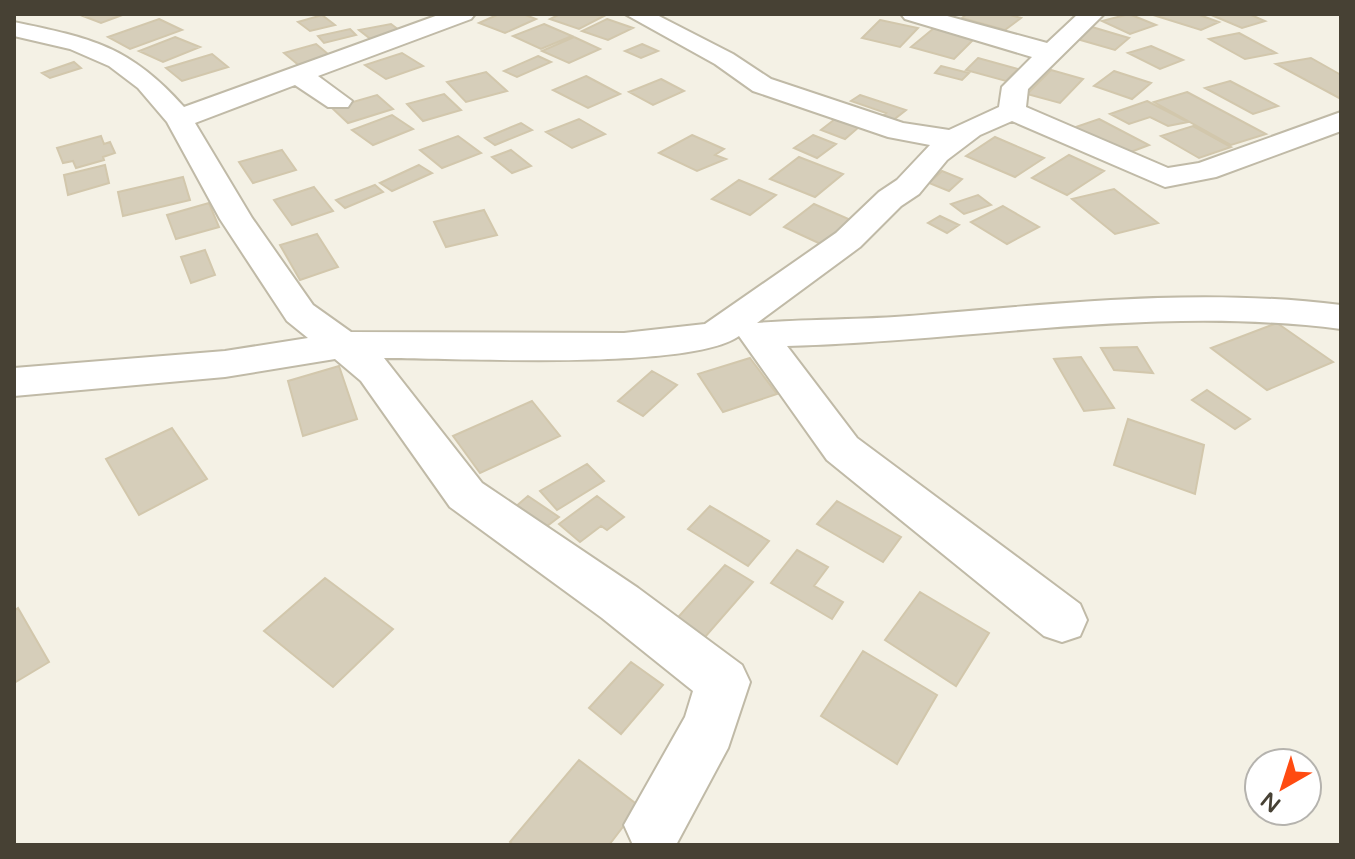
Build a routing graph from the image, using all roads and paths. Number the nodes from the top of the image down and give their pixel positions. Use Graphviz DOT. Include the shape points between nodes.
graph roads {
  1 [pos="463,14"];
  2 [pos="637,14"];
  3 [pos="913,14"];
  4 [pos="1092,14"];
  5 [pos="14,29"];
  6 [pos="1046,59"];
  7 [pos="298,75"];
  8 [pos="338,101"];
  9 [pos="1012,111"];
  10 [pos="179,119"];
  11 [pos="1341,121"];
  12 [pos="955,140"];
  13 [pos="1341,317"];
  14 [pos="715,335"];
  15 [pos="758,335"];
  16 [pos="342,345"];
  17 [pos="673,370"];
  18 [pos="14,382"];
  19 [pos="1062,620"];
  20 [pos="654,825"];
  1 -- 7 [label="street"];
  2 -- 12 [label="street" via="762,85 898,131"];
  3 -- 6 [label="street" via="1038,48"];
  4 -- 6 [label="street"];
  5 -- 10 [label="street" via="78,43 118,61 147,82"];
  6 -- 9 [label="street" via="1015,87"];
  7 -- 8 [label="street"];
  7 -- 10 [label="street"];
  9 -- 11 [label="street" via="1165,178 1205,171"];
  9 -- 12 [label="street"];
  10 -- 16 [label="street" via="236,219 300,313"];
  12 -- 14 [label="street" via="848,240"];
  13 -- 15 [label="street" via="1280,307 1128,308 901,330"];
  14 -- 15 [label="street"];
  14 -- 16 [label="street" via="624,346"];
  14 -- 17 [label="street"];
  15 -- 19 [label="street" via="842,449"];
  16 -- 18 [label="street" via="225,364"];
  16 -- 20 [label="street" via="375,371 466,495 723,682 708,729"];
}
